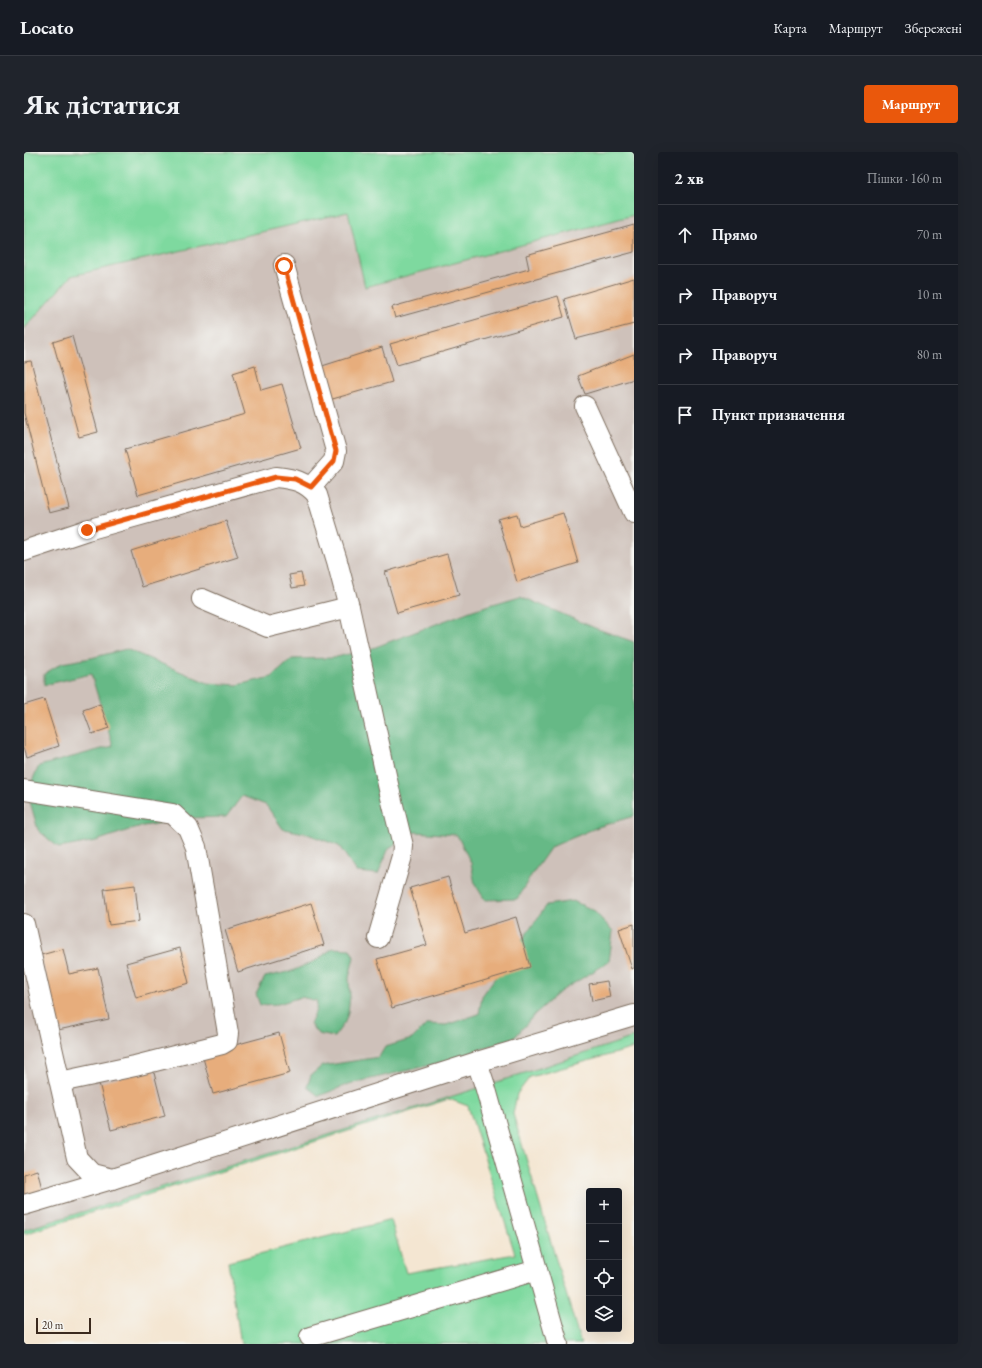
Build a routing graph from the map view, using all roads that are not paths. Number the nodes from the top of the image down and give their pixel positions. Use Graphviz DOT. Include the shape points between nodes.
graph roads {
  1 [pos="284,266"];
  2 [pos="585,406"];
  3 [pos="311,487"];
  4 [pos="634,513"];
  5 [pos="24,551"];
  6 [pos="202,599"];
  7 [pos="349,607"];
  8 [pos="24,790"];
  9 [pos="24,924"];
  10 [pos="378,938"];
  11 [pos="634,1015"];
  12 [pos="477,1062"];
  13 [pos="60,1082"];
  14 [pos="112,1179"];
  15 [pos="24,1205"];
  16 [pos="537,1270"];
  17 [pos="310,1337"];
  18 [pos="558,1344"];
  1 -- 3 [label="street" via="336,451 334,461"];
  2 -- 4 [label="street"];
  3 -- 5 [label="street" via="295,479 276,477 87,530"];
  3 -- 7 [label="street" via="317,495"];
  6 -- 7 [label="street" via="268,627"];
  7 -- 10 [label="street" via="403,846"];
  8 -- 13 [label="street" via="173,814 188,828 196,847 228,1033 227,1041 222,1044"];
  9 -- 13 [label="street"];
  11 -- 12 [label="street"];
  12 -- 14 [label="street"];
  12 -- 16 [label="street"];
  13 -- 14 [label="street" via="77,1158 92,1174"];
  14 -- 15 [label="street"];
  16 -- 17 [label="street"];
  16 -- 18 [label="street"];
}
